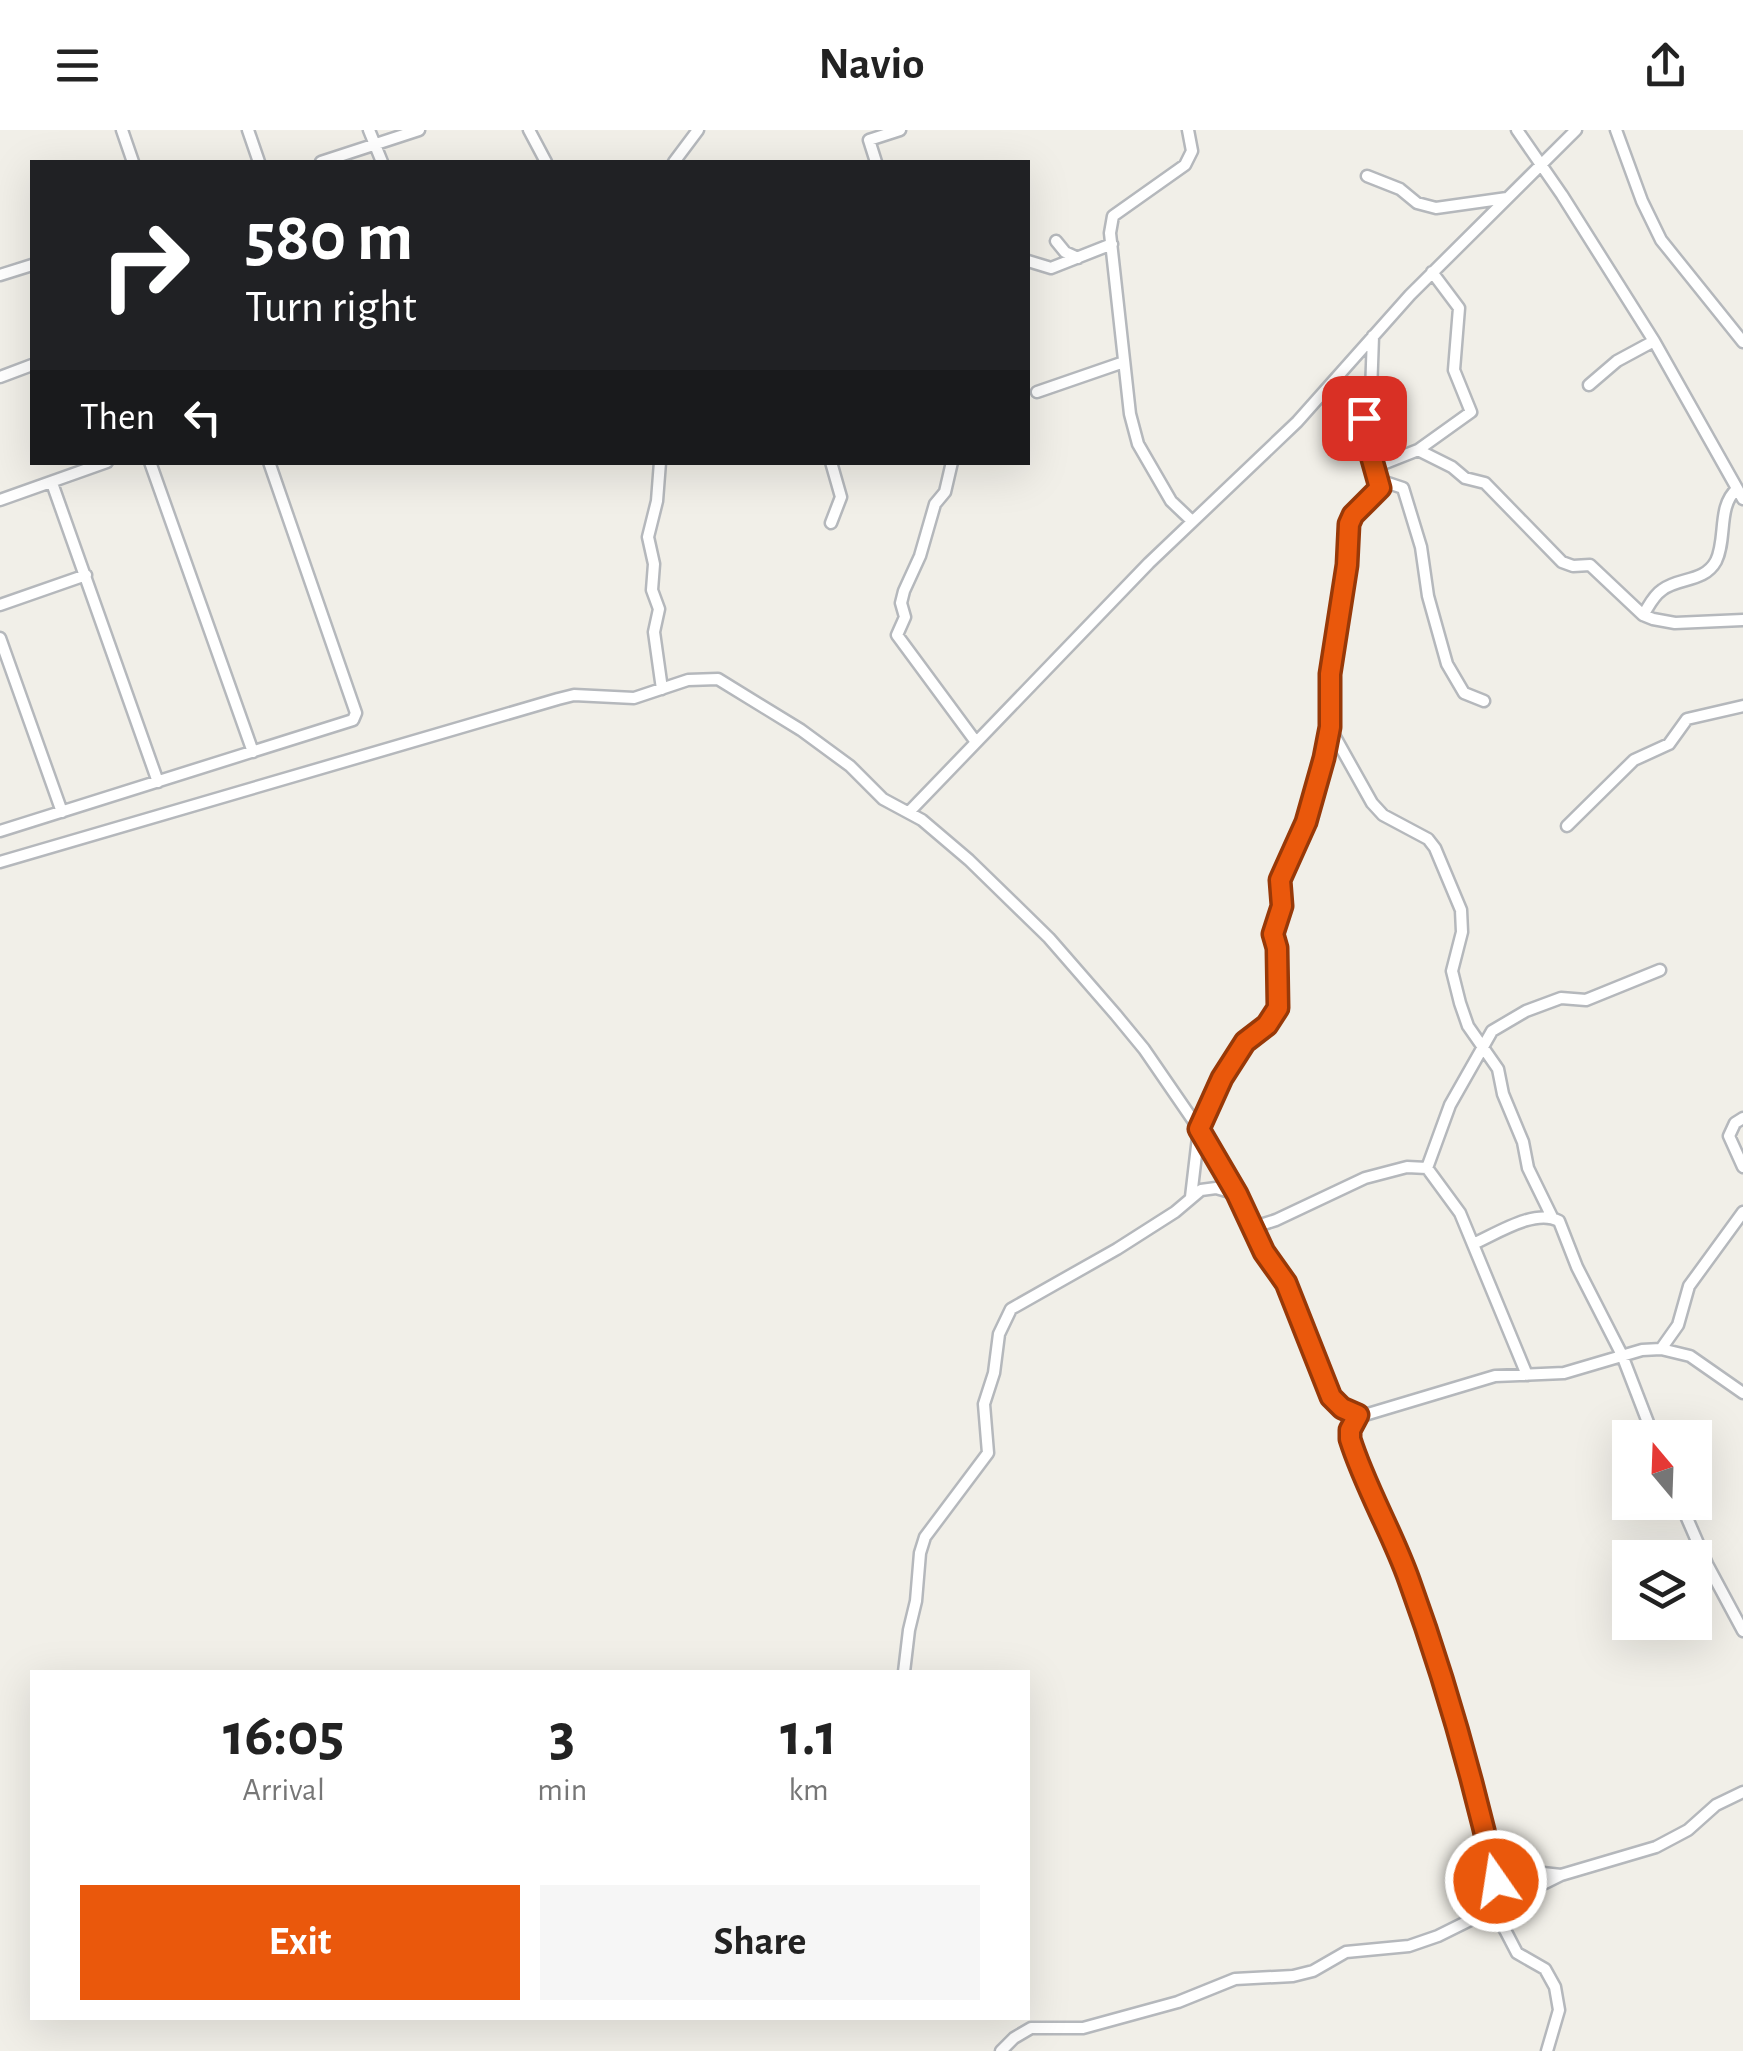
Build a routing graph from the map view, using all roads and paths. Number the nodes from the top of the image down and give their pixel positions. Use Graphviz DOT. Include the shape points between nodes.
graph roads {
  1 [pos="122,130"];
  2 [pos="248,130"];
  3 [pos="369,130"];
  4 [pos="420,130"];
  5 [pos="529,130"];
  6 [pos="698,130"];
  7 [pos="900,130"];
  8 [pos="1188,130"];
  9 [pos="1517,130"];
  10 [pos="1576,130"];
  11 [pos="1616,130"];
  12 [pos="875,134"];
  13 [pos="375,145"];
  14 [pos="132,160"];
  15 [pos="258,160"];
  16 [pos="327,160"];
  17 [pos="381,160"];
  18 [pos="545,160"];
  19 [pos="676,160"];
  20 [pos="875,160"];
  21 [pos="1541,166"];
  22 [pos="1367,176"];
  23 [pos="1507,198"];
  24 [pos="1056,241"];
  25 [pos="1112,244"];
  26 [pos="1078,258"];
  27 [pos="1030,262"];
  28 [pos="30,266"];
  29 [pos="1432,272"];
  30 [pos="0,275"];
  31 [pos="1373,334"];
  32 [pos="1654,341"];
  33 [pos="1743,342"];
  34 [pos="1124,362"];
  35 [pos="30,366"];
  36 [pos="0,377"];
  37 [pos="1589,385"];
  38 [pos="1037,392"];
  39 [pos="1418,450"];
  40 [pos="99,465"];
  41 [pos="151,465"];
  42 [pos="270,465"];
  43 [pos="660,465"];
  44 [pos="833,465"];
  45 [pos="951,465"];
  46 [pos="1375,466"];
  47 [pos="1379,480"];
  48 [pos="52,482"];
  49 [pos="1740,494"];
  50 [pos="0,500"];
  51 [pos="1192,521"];
  52 [pos="831,523"];
  53 [pos="86,575"];
  54 [pos="0,605"];
  55 [pos="1643,615"];
  56 [pos="1743,620"];
  57 [pos="0,638"];
  58 [pos="662,689"];
  59 [pos="1484,701"];
  60 [pos="1743,706"];
  61 [pos="1330,727"];
  62 [pos="976,742"];
  63 [pos="253,752"];
  64 [pos="158,782"];
  65 [pos="62,812"];
  66 [pos="908,812"];
  67 [pos="1567,826"];
  68 [pos="0,832"];
  69 [pos="0,862"];
  70 [pos="1660,970"];
  71 [pos="1483,1045"];
  72 [pos="1743,1118"];
  73 [pos="1199,1129"];
  74 [pos="1743,1167"];
  75 [pos="1427,1168"];
  76 [pos="1237,1194"];
  77 [pos="1191,1197"];
  78 [pos="1743,1212"];
  79 [pos="1552,1217"];
  80 [pos="1254,1227"];
  81 [pos="1473,1244"];
  82 [pos="1660,1349"];
  83 [pos="1622,1355"];
  84 [pos="1527,1375"];
  85 [pos="1743,1393"];
  86 [pos="1358,1415"];
  87 [pos="1647,1420"];
  88 [pos="1688,1520"];
  89 [pos="1743,1632"];
  90 [pos="904,1670"];
  91 [pos="1743,1792"];
  92 [pos="1525,1872"];
  93 [pos="1561,1875"];
  94 [pos="1501,1904"];
  95 [pos="1002,2051"];
  96 [pos="1547,2051"];
  1 -- 14 [label="street"];
  2 -- 15 [label="street"];
  3 -- 13 [label="street"];
  4 -- 13 [label="street"];
  5 -- 18 [label="street"];
  6 -- 19 [label="street"];
  7 -- 12 [label="street"];
  8 -- 25 [label="street" via="1190,159 1113,216"];
  9 -- 21 [label="street"];
  10 -- 21 [label="street"];
  11 -- 33 [label="street" via="1661,240"];
  12 -- 20 [label="street" via="869,140"];
  13 -- 16 [label="street"];
  13 -- 17 [label="street"];
  21 -- 23 [label="street"];
  21 -- 32 [label="street"];
  22 -- 23 [label="street" via="1436,208"];
  23 -- 29 [label="street"];
  24 -- 26 [label="street"];
  25 -- 26 [label="street"];
  25 -- 34 [label="street"];
  26 -- 27 [label="street" via="1051,268"];
  28 -- 30 [label="street"];
  29 -- 31 [label="street"];
  29 -- 39 [label="street" via="1459,308 1454,370 1471,412"];
  31 -- 46 [label="street" via="1363,428"];
  31 -- 51 [label="street" via="1297,422"];
  32 -- 37 [label="street"];
  32 -- 49 [label="street"];
  34 -- 38 [label="street"];
  34 -- 51 [label="street" via="1138,444 1164,492"];
  35 -- 36 [label="street"];
  39 -- 46 [label="street"];
  39 -- 55 [label="street" via="1485,483 1562,562 1590,564"];
  40 -- 48 [label="street"];
  41 -- 63 [label="street"];
  42 -- 63 [label="street" via="356,713 346,725"];
  43 -- 58 [label="street" via="648,537"];
  44 -- 52 [label="street" via="841,497"];
  45 -- 62 [label="street" via="904,591 906,618 897,635"];
  46 -- 47 [label="street"];
  47 -- 59 [label="street" via="1403,488 1446,664 1464,693"];
  47 -- 61 [label="street" via="1378,492 1349,524"];
  48 -- 50 [label="street"];
  48 -- 53 [label="street"];
  49 -- 55 [label="street" via="1727,500 1712,566 1666,587"];
  51 -- 62 [label="street"];
  53 -- 54 [label="street"];
  53 -- 64 [label="street"];
  55 -- 56 [label="street" via="1674,623"];
  57 -- 65 [label="street"];
  58 -- 66 [label="street" via="688,680 724,682 802,730 883,800"];
  58 -- 69 [label="street" via="634,698 574,695 513,710"];
  60 -- 67 [label="street" via="1687,719 1668,744 1634,760"];
  61 -- 71 [label="street" via="1372,803 1435,848 1461,910 1452,977 1468,1026"];
  61 -- 73 [label="street" via="1306,822 1280,880 1282,906 1273,934 1278,1008 1245,1042"];
  62 -- 66 [label="street"];
  63 -- 64 [label="street"];
  64 -- 65 [label="street"];
  65 -- 68 [label="street"];
  66 -- 73 [label="street" via="1049,938 1144,1048"];
  70 -- 71 [label="street" via="1586,1000 1561,998 1526,1011 1492,1030"];
  71 -- 75 [label="street" via="1450,1105"];
  71 -- 79 [label="street"];
  72 -- 74 [label="street" via="1729,1136"];
  73 -- 76 [label="street"];
  73 -- 77 [label="street"];
  75 -- 80 [label="street" via="1365,1178"];
  75 -- 81 [label="street"];
  76 -- 77 [label="street" via="1207,1188"];
  76 -- 80 [label="street"];
  77 -- 90 [label="street" via="1118,1249 1019,1302 1005,1318 984,1404 988,1453 924,1537"];
  78 -- 82 [label="street" via="1689,1286 1678,1325"];
  79 -- 81 [label="street"];
  79 -- 83 [label="street" via="1562,1225"];
  80 -- 86 [label="street" via="1286,1283 1331,1397"];
  81 -- 84 [label="street"];
  82 -- 83 [label="street"];
  82 -- 85 [label="street" via="1690,1356"];
  83 -- 84 [label="street" via="1564,1373"];
  83 -- 87 [label="street"];
  84 -- 86 [label="street" via="1494,1376"];
  86 -- 94 [label="street" via="1350,1439 1409,1580 1464,1745"];
  88 -- 89 [label="street"];
  91 -- 93 [label="street" via="1656,1847"];
  92 -- 93 [label="street"];
  93 -- 94 [label="street"];
  94 -- 95 [label="street" via="1409,1946 1346,1952 1303,1974 1235,1979 1083,2028 1031,2028"];
  94 -- 96 [label="street" via="1512,1947 1545,1969 1556,1987 1559,2010"];
}
